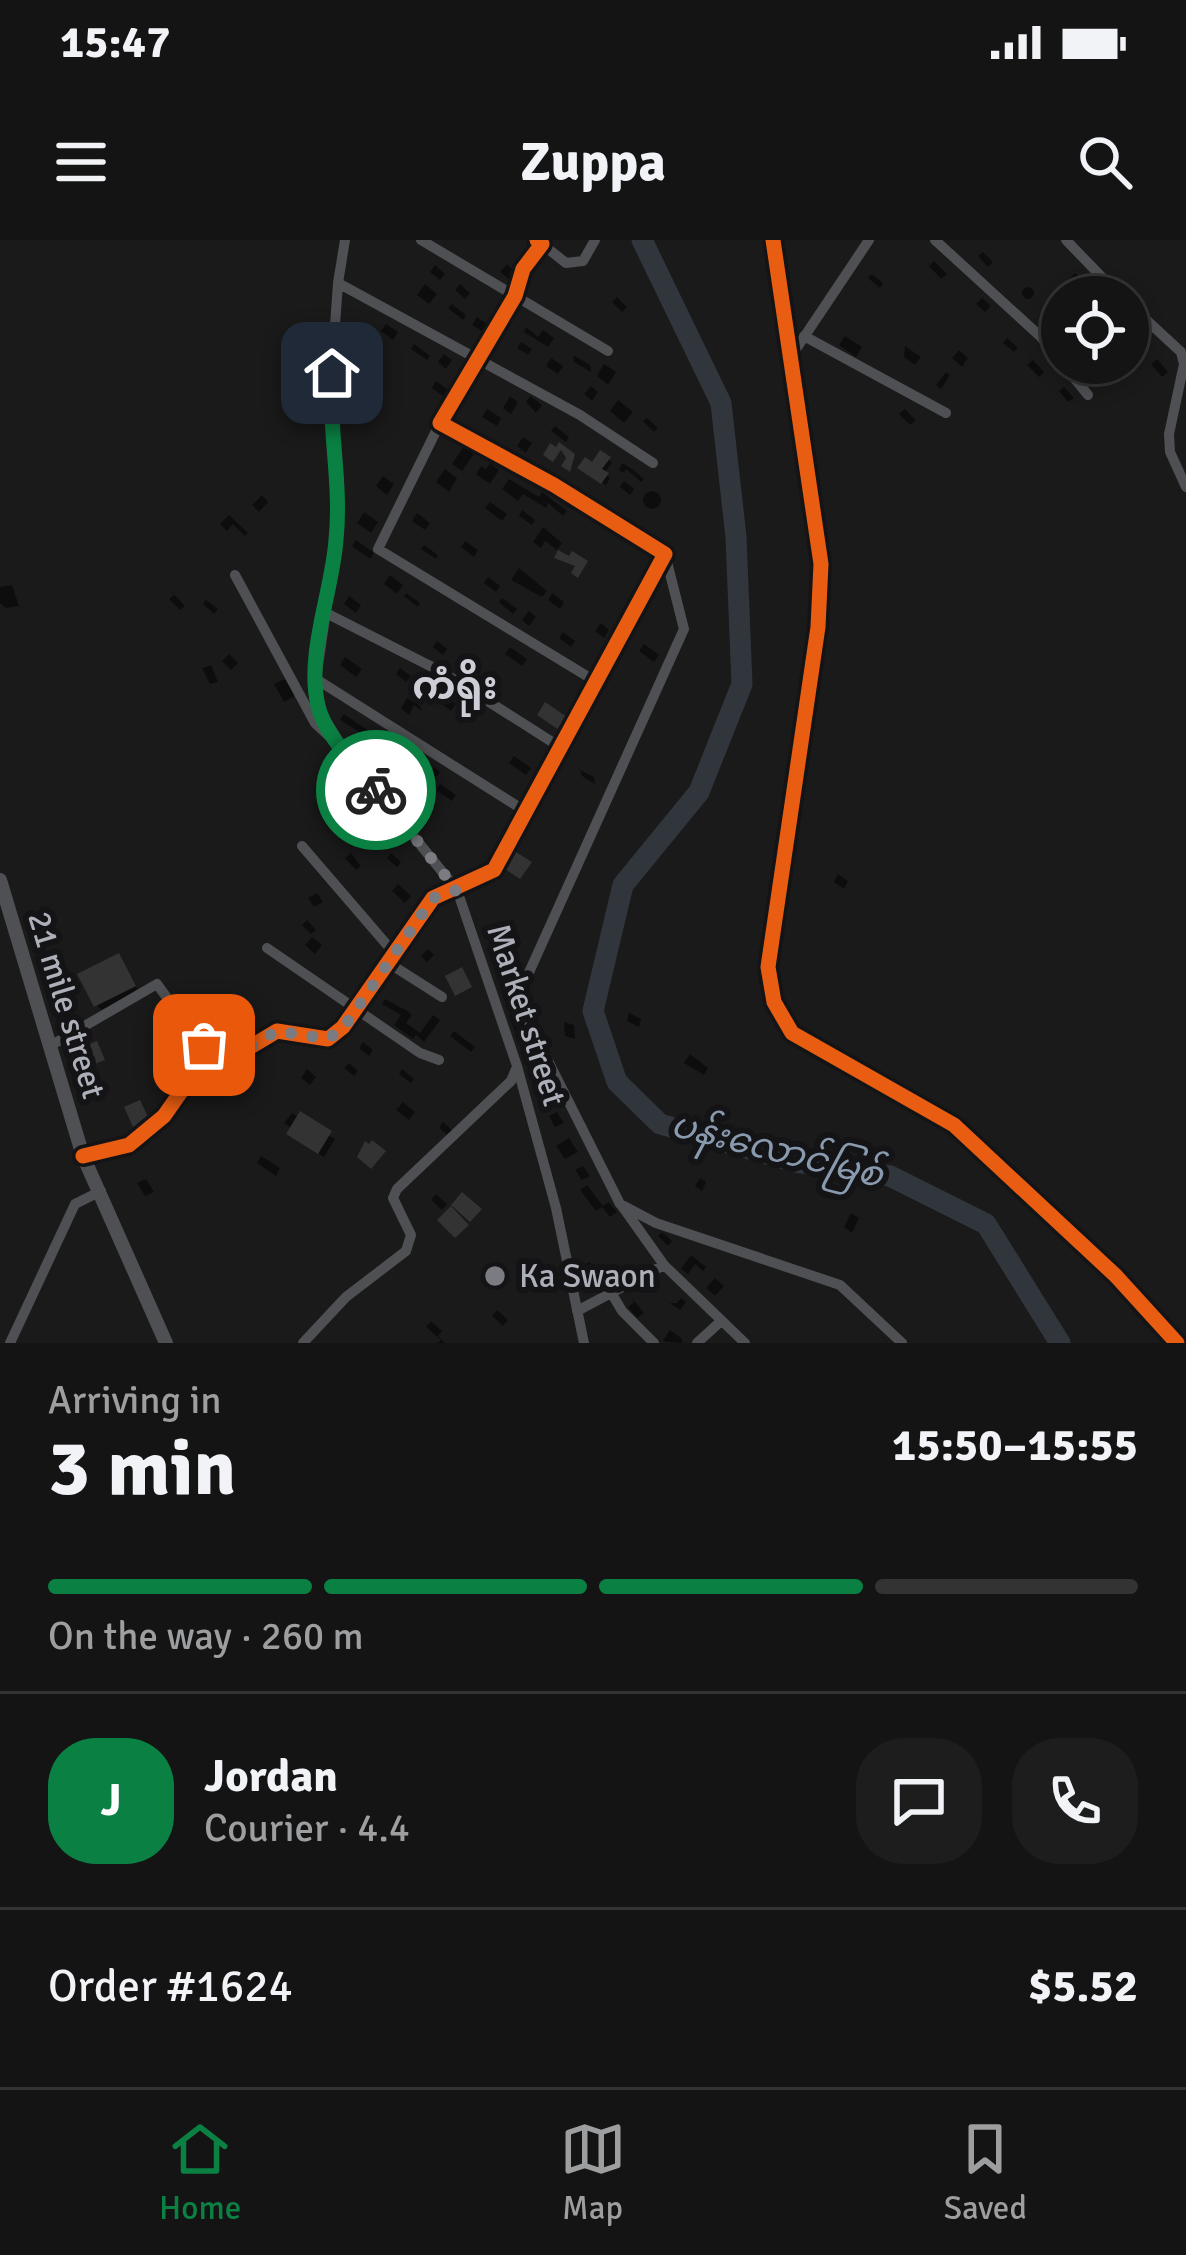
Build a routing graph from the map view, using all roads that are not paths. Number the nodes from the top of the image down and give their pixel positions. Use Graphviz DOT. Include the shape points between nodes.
graph roads {
  1 [pos="345,240"];
  2 [pos="422,240"];
  3 [pos="596,240"];
  4 [pos="772,240"];
  5 [pos="869,240"];
  6 [pos="935,240"];
  7 [pos="1066,240"];
  8 [pos="540,242"];
  9 [pos="1101,276"];
  10 [pos="338,283"];
  11 [pos="515,296"];
  12 [pos="1149,322"];
  13 [pos="804,336"];
  14 [pos="1041,337"];
  15 [pos="608,351"];
  16 [pos="476,357"];
  17 [pos="790,358"];
  18 [pos="1079,384"];
  19 [pos="1088,395"];
  20 [pos="946,413"];
  21 [pos="440,423"];
  22 [pos="653,463"];
  23 [pos="1186,488"];
  24 [pos="665,554"];
  25 [pos="236,575"];
  26 [pos="325,612"];
  27 [pos="316,679"];
  28 [pos="595,681"];
  29 [pos="560,747"];
  30 [pos="346,753"];
  31 [pos="525,811"];
  32 [pos="302,846"];
  33 [pos="0,880"];
  34 [pos="457,890"];
  35 [pos="267,948"];
  36 [pos="390,958"];
  37 [pos="442,997"];
  38 [pos="354,1009"];
  39 [pos="50,1046"];
  40 [pos="439,1060"];
  41 [pos="218,1066"];
  42 [pos="517,1066"];
  43 [pos="83,1156"];
  44 [pos="101,1190"];
  45 [pos="620,1204"];
  46 [pos="664,1265"];
  47 [pos="612,1294"];
  48 [pos="578,1311"];
  49 [pos="720,1322"];
  50 [pos="10,1343"];
  51 [pos="166,1343"];
  52 [pos="303,1343"];
  53 [pos="584,1343"];
  54 [pos="654,1343"];
  55 [pos="697,1343"];
  56 [pos="745,1343"];
  57 [pos="902,1343"];
  58 [pos="1178,1343"];
  1 -- 10 [label="street, Market street"];
  2 -- 11 [label="street"];
  3 -- 8 [label="street" via="583,261 566,263"];
  4 -- 17 [label="street"];
  5 -- 13 [label="street"];
  6 -- 14 [label="street"];
  7 -- 9 [label="street"];
  8 -- 11 [label="street"];
  10 -- 16 [label="street"];
  10 -- 26 [label="street, Market street" via="329,411 339,480"];
  11 -- 15 [label="street"];
  11 -- 16 [label="street"];
  12 -- 23 [label="street" via="1184,364 1169,434"];
  13 -- 17 [label="street"];
  13 -- 20 [label="street"];
  16 -- 21 [label="street"];
  16 -- 22 [label="street"];
  17 -- 58 [label="street" via="821,564 768,967 774,1002 792,1033 954,1125"];
  18 -- 19 [label="street"];
  21 -- 24 [label="street"];
  21 -- 28 [label="street" via="378,549"];
  24 -- 28 [label="street"];
  24 -- 45 [label="street" via="683,629 517,999"];
  25 -- 30 [label="street" via="315,723"];
  26 -- 27 [label="street, Market street"];
  26 -- 29 [label="street" via="442,672"];
  27 -- 30 [label="street, Market street" via="319,710"];
  27 -- 31 [label="street"];
  28 -- 29 [label="street"];
  29 -- 31 [label="street"];
  30 -- 34 [label="street, Market street"];
  31 -- 34 [label="street" via="494,870"];
  32 -- 36 [label="street"];
  33 -- 39 [label="street, 21 mile street"];
  34 -- 36 [label="street" via="433,898"];
  34 -- 42 [label="street, Market street"];
  35 -- 38 [label="street"];
  36 -- 37 [label="street"];
  36 -- 38 [label="street"];
  38 -- 40 [label="street"];
  38 -- 41 [label="street" via="328,1039 277,1031"];
  39 -- 41 [label="street" via="158,984"];
  39 -- 43 [label="street, 21 mile street"];
  41 -- 43 [label="street" via="185,1086 129,1144"];
  42 -- 48 [label="street, Market street"];
  42 -- 52 [label="street" via="511,1081 397,1189 393,1198 411,1235 406,1252 346,1297"];
  43 -- 44 [label="street, 21 mile street"];
  44 -- 50 [label="street" via="75,1204"];
  44 -- 51 [label="street, 21 mile street"];
  45 -- 46 [label="street"];
  45 -- 57 [label="street" via="840,1285"];
  46 -- 47 [label="street"];
  46 -- 49 [label="street"];
  47 -- 48 [label="street"];
  47 -- 54 [label="street"];
  48 -- 53 [label="street, Market street"];
  49 -- 55 [label="street"];
  49 -- 56 [label="street"];
}
